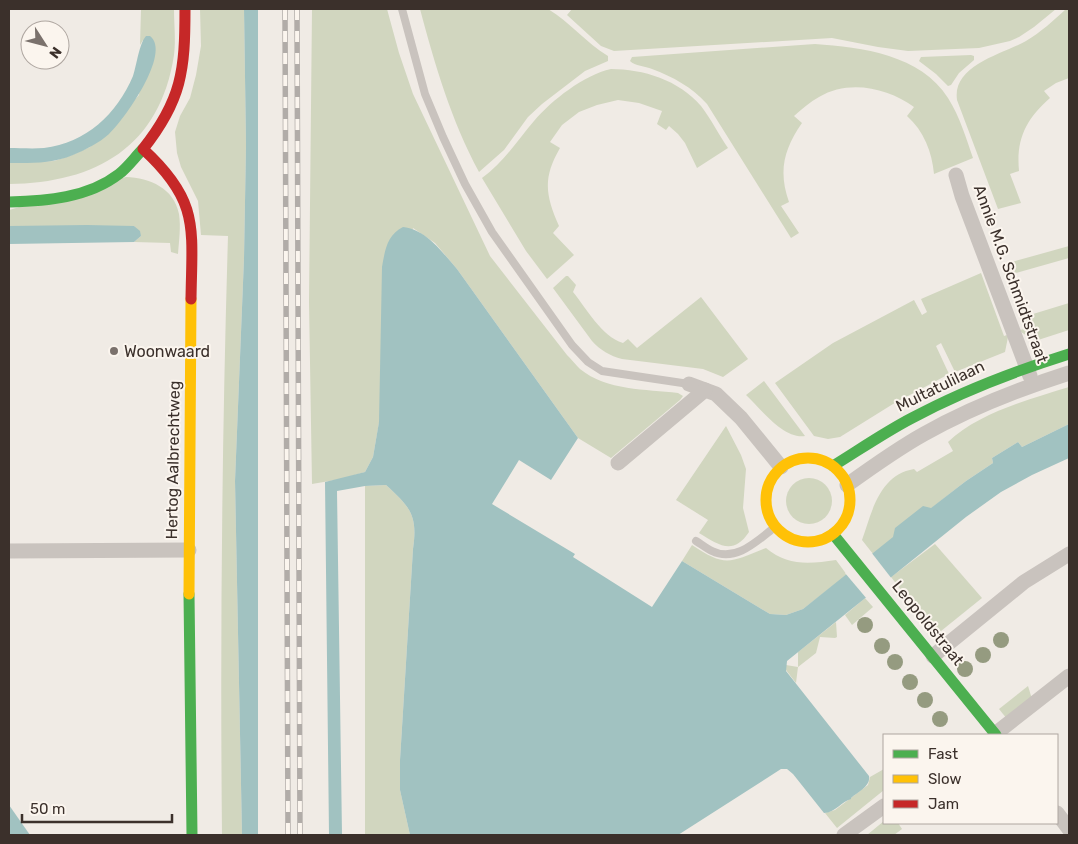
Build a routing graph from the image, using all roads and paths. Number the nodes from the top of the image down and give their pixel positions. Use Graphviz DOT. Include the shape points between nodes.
graph roads {
  1 [pos="185,9"];
  2 [pos="402,9"];
  3 [pos="142,149"];
  4 [pos="111,166"];
  5 [pos="956,175"];
  6 [pos="63,186"];
  7 [pos="9,191"];
  8 [pos="9,202"];
  9 [pos="1069,354"];
  10 [pos="1026,366"];
  11 [pos="1069,373"];
  12 [pos="688,384"];
  13 [pos="1033,384"];
  14 [pos="705,390"];
  15 [pos="618,463"];
  16 [pos="833,466"];
  17 [pos="781,467"];
  18 [pos="847,484"];
  19 [pos="775,527"];
  20 [pos="833,534"];
  21 [pos="696,541"];
  22 [pos="9,550"];
  23 [pos="190,550"];
  24 [pos="1069,554"];
  25 [pos="934,656"];
  26 [pos="1069,676"];
  27 [pos="990,733"];
  28 [pos="883,807"];
  29 [pos="1058,814"];
  30 [pos="1069,829"];
  31 [pos="192,835"];
  32 [pos="844,835"];
  1 -- 3 [label="main road" via="185,54 180,85 166,117"];
  2 -- 12 [label="lane" via="425,94 465,184 492,232 572,345 583,358 602,371"];
  3 -- 4 [label="main road"];
  3 -- 8 [label="main road" via="116,176 81,192 65,198"];
  3 -- 23 [label="main road, Hertog Aalbrechtweg" via="166,170 180,190 192,228"];
  5 -- 10 [label="street, Annie M.G. Schmidtstraat"];
  6 -- 7 [label="main road"];
  9 -- 10 [label="main road, Multatulilaan"];
  10 -- 13 [label="street, Annie M.G. Schmidtstraat"];
  10 -- 16 [label="main road, Multatulilaan" via="912,418"];
  11 -- 13 [label="street"];
  12 -- 14 [label="street"];
  13 -- 18 [label="street" via="924,434"];
  14 -- 15 [label="street"];
  14 -- 17 [label="street" via="716,394 741,418"];
  16 -- 17 [label="main road" via="814,458 802,458"];
  16 -- 18 [label="main road"];
  17 -- 19 [label="main road" via="772,477 765,502"];
  18 -- 20 [label="main road" via="850,506 841,526"];
  19 -- 20 [label="main road" via="796,541 822,540"];
  19 -- 21 [label="lane" via="748,547 730,554 714,552"];
  20 -- 25 [label="main road, Leopoldstraat"];
  22 -- 23 [label="street, Hertog Aalbrechtweg"];
  23 -- 31 [label="main road, Hertog Aalbrechtweg"];
  24 -- 25 [label="street" via="1024,582"];
  25 -- 27 [label="main road, Leopoldstraat"];
  26 -- 27 [label="street, Leopoldstraat"];
  28 -- 32 [label="street"];
  29 -- 30 [label="street"];
}
